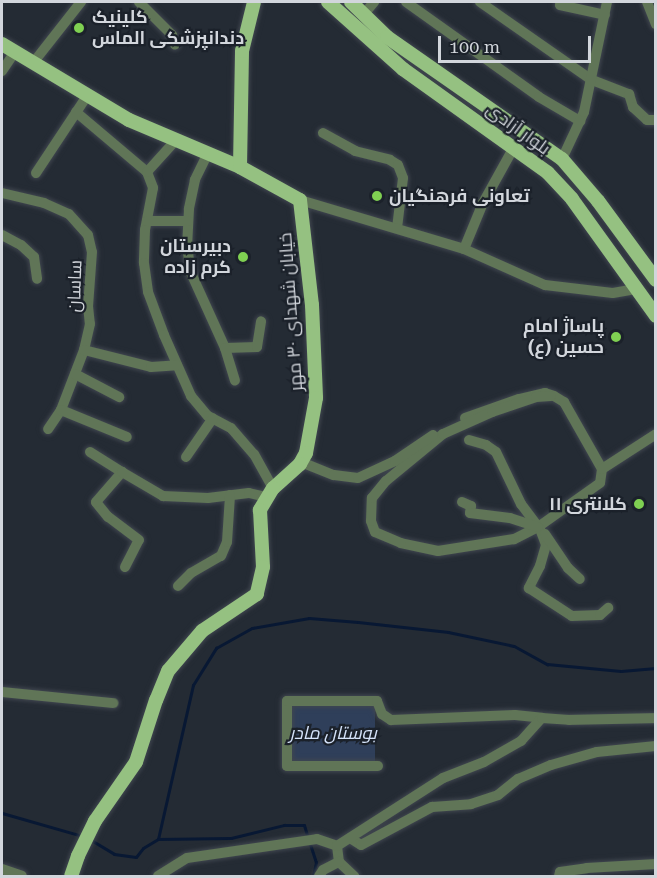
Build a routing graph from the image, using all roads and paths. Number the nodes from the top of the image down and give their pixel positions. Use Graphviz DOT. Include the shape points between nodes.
graph roads {
  1 [pos="81,2"];
  2 [pos="139,2"];
  3 [pos="254,2"];
  4 [pos="328,2"];
  5 [pos="351,2"];
  6 [pos="374,2"];
  7 [pos="406,2"];
  8 [pos="480,2"];
  9 [pos="561,2"];
  10 [pos="607,2"];
  11 [pos="647,2"];
  12 [pos="364,14"];
  13 [pos="604,15"];
  14 [pos="656,24"];
  15 [pos="2,44"];
  16 [pos="175,45"];
  17 [pos="15,52"];
  18 [pos="33,63"];
  19 [pos="2,71"];
  20 [pos="592,80"];
  21 [pos="87,96"];
  22 [pos="76,112"];
  23 [pos="656,120"];
  24 [pos="580,121"];
  25 [pos="323,133"];
  26 [pos="175,141"];
  27 [pos="514,147"];
  28 [pos="207,155"];
  29 [pos="562,159"];
  30 [pos="240,167"];
  31 [pos="147,172"];
  32 [pos="36,173"];
  33 [pos="548,174"];
  34 [pos="2,193"];
  35 [pos="300,200"];
  36 [pos="147,221"];
  37 [pos="188,221"];
  38 [pos="397,228"];
  39 [pos="2,235"];
  40 [pos="464,249"];
  41 [pos="37,279"];
  42 [pos="656,280"];
  43 [pos="636,289"];
  44 [pos="656,316"];
  45 [pos="261,321"];
  46 [pos="225,348"];
  47 [pos="84,350"];
  48 [pos="177,365"];
  49 [pos="75,374"];
  50 [pos="235,380"];
  51 [pos="548,394"];
  52 [pos="119,397"];
  53 [pos="61,410"];
  54 [pos="213,418"];
  55 [pos="465,418"];
  56 [pos="451,424"];
  57 [pos="48,429"];
  58 [pos="656,434"];
  59 [pos="127,438"];
  60 [pos="469,440"];
  61 [pos="90,452"];
  62 [pos="186,457"];
  63 [pos="301,462"];
  64 [pos="602,469"];
  65 [pos="122,472"];
  66 [pos="270,493"];
  67 [pos="230,495"];
  68 [pos="462,502"];
  69 [pos="539,528"];
  70 [pos="125,567"];
  71 [pos="580,579"];
  72 [pos="178,586"];
  73 [pos="608,608"];
  74 [pos="2,692"];
  75 [pos="113,703"];
  76 [pos="542,718"];
  77 [pos="656,718"];
  78 [pos="656,746"];
  79 [pos="378,766"];
  80 [pos="350,837"];
  81 [pos="337,846"];
  82 [pos="339,862"];
  83 [pos="656,865"];
  84 [pos="2,868"];
  85 [pos="160,875"];
  86 [pos="21,876"];
  87 [pos="71,876"];
  88 [pos="319,876"];
  89 [pos="354,876"];
  90 [pos="559,876"];
  91 [pos="654,876"];
  1 -- 18 [label="street"];
  2 -- 16 [label="street" via="172,35"];
  3 -- 30 [label="main road" via="242,51"];
  4 -- 27 [label="main road, بلوار آزادی" via="403,69"];
  5 -- 12 [label="main road, بلوار آزادی"];
  6 -- 12 [label="street"];
  7 -- 24 [label="street" via="539,97"];
  8 -- 20 [label="street"];
  9 -- 13 [label="street" via="560,5"];
  10 -- 13 [label="street"];
  11 -- 14 [label="street"];
  12 -- 29 [label="main road, بلوار آزادی" via="387,37"];
  13 -- 20 [label="street"];
  15 -- 17 [label="main road"];
  17 -- 18 [label="main road"];
  17 -- 19 [label="street"];
  18 -- 21 [label="main road"];
  20 -- 23 [label="street" via="629,94 633,107 647,120"];
  20 -- 24 [label="street"];
  21 -- 22 [label="street"];
  21 -- 26 [label="main road"];
  22 -- 31 [label="street"];
  22 -- 32 [label="street"];
  24 -- 29 [label="street"];
  25 -- 38 [label="street" via="355,150 390,159 398,165 403,178"];
  26 -- 28 [label="main road"];
  26 -- 31 [label="street"];
  27 -- 33 [label="main road, بلوار آزادی"];
  27 -- 40 [label="street" via="483,203"];
  28 -- 30 [label="main road"];
  28 -- 37 [label="street" via="195,180"];
  29 -- 33 [label="main road"];
  29 -- 42 [label="main road, بلوار آزادی"];
  30 -- 35 [label="main road"];
  31 -- 36 [label="street" via="153,188"];
  33 -- 43 [label="main road, بلوار آزادی" via="572,199"];
  34 -- 47 [label="street, ساسان" via="44,203 69,214 88,235 92,252 90,324"];
  35 -- 38 [label="street"];
  35 -- 63 [label="main road, خیابان شهدای ۳۰ مهر" via="312,305 316,398"];
  36 -- 37 [label="street"];
  36 -- 48 [label="street" via="144,263 148,292"];
  37 -- 46 [label="street" via="191,273"];
  38 -- 40 [label="street"];
  39 -- 41 [label="street" via="34,257"];
  40 -- 43 [label="street" via="546,285 613,294"];
  43 -- 44 [label="main road, بلوار آزادی"];
  45 -- 46 [label="street" via="257,347"];
  46 -- 50 [label="street"];
  47 -- 48 [label="street" via="151,367"];
  47 -- 49 [label="street, ساسان"];
  48 -- 54 [label="street" via="191,396"];
  49 -- 52 [label="street"];
  49 -- 53 [label="street, ساسان"];
  51 -- 55 [label="street"];
  51 -- 64 [label="street" via="564,402"];
  51 -- 69 [label="street" via="459,425 400,469 372,498 375,532 401,543 438,551 514,539"];
  53 -- 57 [label="street, ساسان"];
  53 -- 59 [label="street"];
  54 -- 62 [label="street"];
  54 -- 66 [label="street" via="231,428 254,454"];
  56 -- 63 [label="street" via="395,461 358,478 334,475"];
  58 -- 64 [label="street"];
  60 -- 69 [label="street" via="496,452 521,504"];
  61 -- 65 [label="street"];
  63 -- 66 [label="main road"];
  64 -- 69 [label="street" via="600,483"];
  65 -- 67 [label="street" via="163,496"];
  65 -- 70 [label="street" via="96,502 108,517 139,540"];
  66 -- 67 [label="street"];
  66 -- 87 [label="main road" via="260,510 263,567 257,594 202,631 168,671 136,762 95,821"];
  67 -- 72 [label="street" via="228,534 221,556 190,573"];
  68 -- 69 [label="street" via="471,506 470,513 510,518"];
  69 -- 71 [label="street"];
  69 -- 73 [label="street" via="546,545 529,588 572,616 600,615"];
  74 -- 75 [label="street"];
  76 -- 77 [label="street"];
  76 -- 79 [label="street" via="515,715 391,720 382,714 377,701 287,701 287,766"];
  76 -- 80 [label="street" via="521,741 484,762 443,778"];
  78 -- 80 [label="street" via="597,752 569,760 518,779 498,795 471,804 432,807 361,845"];
  80 -- 81 [label="street"];
  81 -- 82 [label="street"];
  81 -- 85 [label="street" via="317,839 187,858"];
  82 -- 88 [label="street"];
  82 -- 89 [label="street"];
  83 -- 90 [label="street" via="587,868 560,872"];
  83 -- 91 [label="street"];
  84 -- 86 [label="street"];
}
